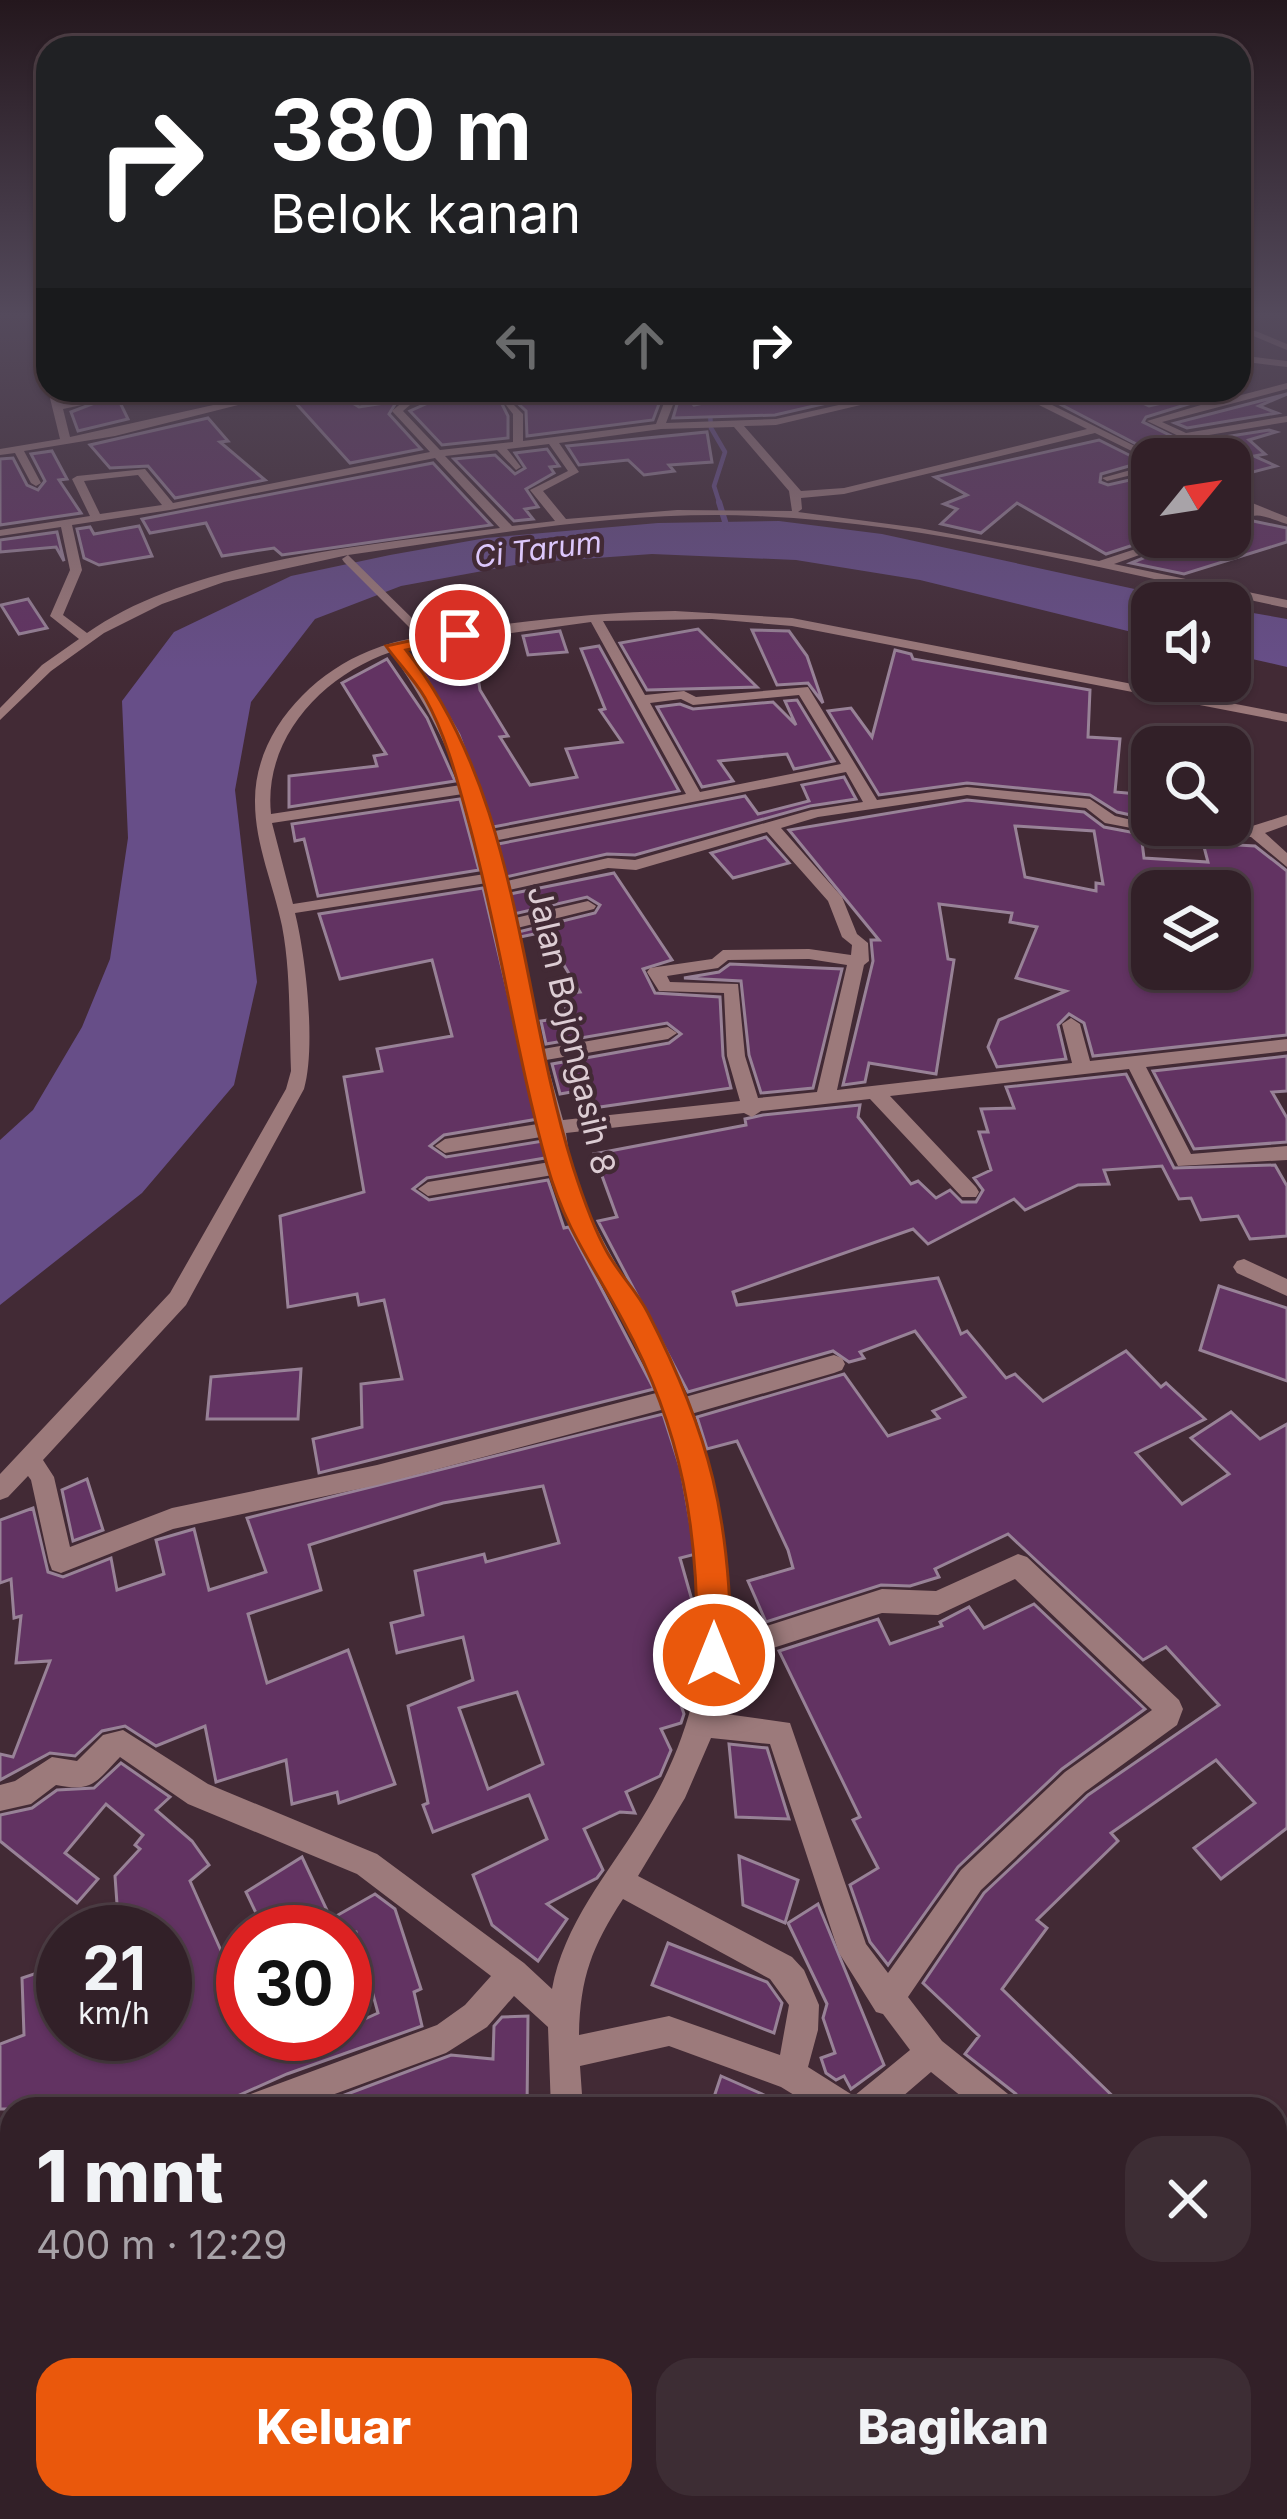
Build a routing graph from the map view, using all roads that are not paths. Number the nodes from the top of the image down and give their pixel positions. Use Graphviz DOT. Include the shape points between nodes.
graph roads {
  1 [pos="64,435"];
  2 [pos="95,435"];
  3 [pos="132,435"];
  4 [pos="423,435"];
  5 [pos="519,435"];
  6 [pos="625,435"];
  7 [pos="746,435"];
  8 [pos="1077,435"];
  9 [pos="1105,435"];
  10 [pos="1149,435"];
  11 [pos="619,436"];
  12 [pos="66,441"];
  13 [pos="553,442"];
  14 [pos="1119,442"];
  15 [pos="518,445"];
  16 [pos="499,446"];
  17 [pos="1131,448"];
  18 [pos="635,450"];
  19 [pos="19,451"];
  20 [pos="0,452"];
  21 [pos="442,453"];
  22 [pos="409,462"];
  23 [pos="516,467"];
  24 [pos="1131,472"];
  25 [pos="425,476"];
  26 [pos="1107,478"];
  27 [pos="36,483"];
  28 [pos="796,495"];
  29 [pos="170,507"];
  30 [pos="1251,508"];
  31 [pos="1257,511"];
  32 [pos="1251,513"];
  33 [pos="797,515"];
  34 [pos="97,519"];
  35 [pos="1287,521"];
  36 [pos="66,524"];
  37 [pos="564,524"];
  38 [pos="509,530"];
  39 [pos="0,533"];
  40 [pos="376,546"];
  41 [pos="1131,555"];
  42 [pos="306,558"];
  43 [pos="348,560"];
  44 [pos="1097,566"];
  45 [pos="1287,604"];
  46 [pos="596,618"];
  47 [pos="414,628"];
  48 [pos="460,635"];
  49 [pos="86,638"];
  50 [pos="391,648"];
  51 [pos="0,686"];
  52 [pos="21,689"];
  53 [pos="641,700"];
  54 [pos="0,716"];
  55 [pos="1287,718"];
  56 [pos="848,766"];
  57 [pos="471,788"];
  58 [pos="694,795"];
  59 [pos="873,805"];
  60 [pos="266,819"];
  61 [pos="1287,820"];
  62 [pos="773,829"];
  63 [pos="1253,830"];
  64 [pos="486,838"];
  65 [pos="1287,862"];
  66 [pos="497,882"];
  67 [pos="588,906"];
  68 [pos="285,910"];
  69 [pos="508,925"];
  70 [pos="857,960"];
  71 [pos="1071,1024"];
  72 [pos="668,1034"];
  73 [pos="1287,1045"];
  74 [pos="537,1056"];
  75 [pos="1135,1063"];
  76 [pos="1083,1070"];
  77 [pos="874,1092"];
  78 [pos="824,1100"];
  79 [pos="752,1110"];
  80 [pos="555,1128"];
  81 [pos="446,1146"];
  82 [pos="1287,1153"];
  83 [pos="560,1166"];
  84 [pos="428,1189"];
  85 [pos="969,1192"];
  86 [pos="1244,1267"];
  87 [pos="1287,1288"];
  88 [pos="834,1364"];
  89 [pos="674,1403"];
  90 [pos="31,1462"];
  91 [pos="0,1490"];
  92 [pos="714,1655"];
  93 [pos="700,1724"];
  94 [pos="2,1798"];
  95 [pos="618,1881"];
  96 [pos="513,1974"];
  97 [pos="887,2001"];
  98 [pos="562,2019"];
  99 [pos="931,2052"];
  100 [pos="563,2054"];
  101 [pos="790,2074"];
  102 [pos="284,2097"];
  103 [pos="566,2097"];
  104 [pos="827,2097"];
  105 [pos="877,2097"];
  106 [pos="987,2097"];
  1 -- 12 [label="street"];
  2 -- 12 [label="street"];
  3 -- 19 [label="street"];
  4 -- 21 [label="street"];
  5 -- 15 [label="street"];
  6 -- 11 [label="street"];
  7 -- 28 [label="street"];
  8 -- 28 [label="street"];
  9 -- 14 [label="street"];
  10 -- 14 [label="street"];
  11 -- 13 [label="street"];
  11 -- 18 [label="street"];
  12 -- 19 [label="street"];
  13 -- 15 [label="street"];
  13 -- 37 [label="street" via="574,472 536,490"];
  14 -- 17 [label="street"];
  15 -- 16 [label="street"];
  16 -- 21 [label="street"];
  16 -- 23 [label="street"];
  19 -- 20 [label="street"];
  19 -- 27 [label="street"];
  21 -- 22 [label="street"];
  21 -- 38 [label="street"];
  22 -- 25 [label="street"];
  22 -- 29 [label="street"];
  24 -- 26 [label="street"];
  28 -- 33 [label="street"];
  29 -- 34 [label="street"];
  29 -- 34 [label="street" via="141,471 76,478"];
  30 -- 31 [label="street"];
  31 -- 32 [label="street"];
  31 -- 35 [label="street"];
  33 -- 37 [label="street"];
  33 -- 44 [label="street"];
  34 -- 36 [label="street"];
  36 -- 39 [label="street"];
  36 -- 49 [label="street" via="76,570 56,616"];
  37 -- 38 [label="street"];
  38 -- 40 [label="street"];
  40 -- 42 [label="street"];
  40 -- 43 [label="street"];
  41 -- 44 [label="street"];
  42 -- 43 [label="street"];
  42 -- 49 [label="street" via="197,587"];
  43 -- 47 [label="street"];
  44 -- 45 [label="street"];
  46 -- 48 [label="street"];
  46 -- 53 [label="street"];
  46 -- 55 [label="street" via="672,610 772,620"];
  47 -- 48 [label="street"];
  47 -- 50 [label="street"];
  48 -- 50 [label="street"];
  49 -- 52 [label="street"];
  50 -- 57 [label="street, Jalan Bojongasih 8" via="433,696"];
  50 -- 60 [label="street" via="338,673 293,715 263,784"];
  51 -- 52 [label="street"];
  52 -- 54 [label="street"];
  53 -- 56 [label="street" via="803,689"];
  53 -- 58 [label="street"];
  56 -- 58 [label="street"];
  56 -- 59 [label="street"];
  57 -- 60 [label="street"];
  57 -- 64 [label="street, Jalan Bojongasih 8"];
  58 -- 64 [label="street"];
  59 -- 62 [label="street"];
  59 -- 63 [label="street" via="992,792 1090,804 1124,824"];
  60 -- 68 [label="street"];
  61 -- 63 [label="street"];
  62 -- 66 [label="street" via="635,865"];
  62 -- 70 [label="street" via="836,900 860,943"];
  63 -- 65 [label="street"];
  64 -- 66 [label="street, Jalan Bojongasih 8"];
  66 -- 68 [label="street"];
  66 -- 69 [label="street, Jalan Bojongasih 8"];
  67 -- 69 [label="street"];
  68 -- 90 [label="street" via="293,940 295,1089 178,1299"];
  69 -- 74 [label="street, Jalan Bojongasih 8"];
  70 -- 78 [label="street"];
  70 -- 79 [label="street" via="723,955 718,963 656,970 665,987 732,988 736,1056"];
  71 -- 76 [label="street"];
  72 -- 74 [label="street"];
  73 -- 75 [label="street"];
  74 -- 80 [label="street, Jalan Bojongasih 8"];
  75 -- 76 [label="street"];
  75 -- 82 [label="street" via="1185,1161"];
  76 -- 77 [label="street"];
  77 -- 78 [label="street"];
  77 -- 85 [label="street"];
  78 -- 79 [label="street"];
  79 -- 80 [label="street"];
  80 -- 81 [label="street"];
  80 -- 83 [label="street, Jalan Bojongasih 8"];
  83 -- 84 [label="street"];
  83 -- 89 [label="street, Jalan Bojongasih 8" via="594,1254 633,1311"];
  86 -- 87 [label="street"];
  88 -- 89 [label="street"];
  89 -- 90 [label="street" via="172,1519 61,1562"];
  89 -- 92 [label="street, Jalan Bojongasih 8" via="708,1508"];
  90 -- 91 [label="street"];
  92 -- 93 [label="street, Jalan Bojongasih 8"];
  92 -- 97 [label="street" via="882,1601 938,1603 1018,1564 1170,1708 1075,1782 971,1880"];
  93 -- 95 [label="street, Jalan Bojongasih 8" via="675,1791"];
  93 -- 97 [label="street" via="780,1732 843,1927"];
  94 -- 96 [label="street" via="52,1772 82,1776 123,1743 198,1794 368,1864"];
  95 -- 98 [label="street, Jalan Bojongasih 8" via="574,1958"];
  95 -- 101 [label="street" via="797,1982 806,2008"];
  96 -- 98 [label="street"];
  96 -- 102 [label="street" via="446,2037"];
  97 -- 99 [label="street"];
  98 -- 100 [label="street, Jalan Bojongasih 8"];
  99 -- 105 [label="street"];
  99 -- 106 [label="street"];
  100 -- 101 [label="street" via="669,2031"];
  100 -- 103 [label="street, Jalan Bojongasih 8"];
  101 -- 104 [label="street"];
}
